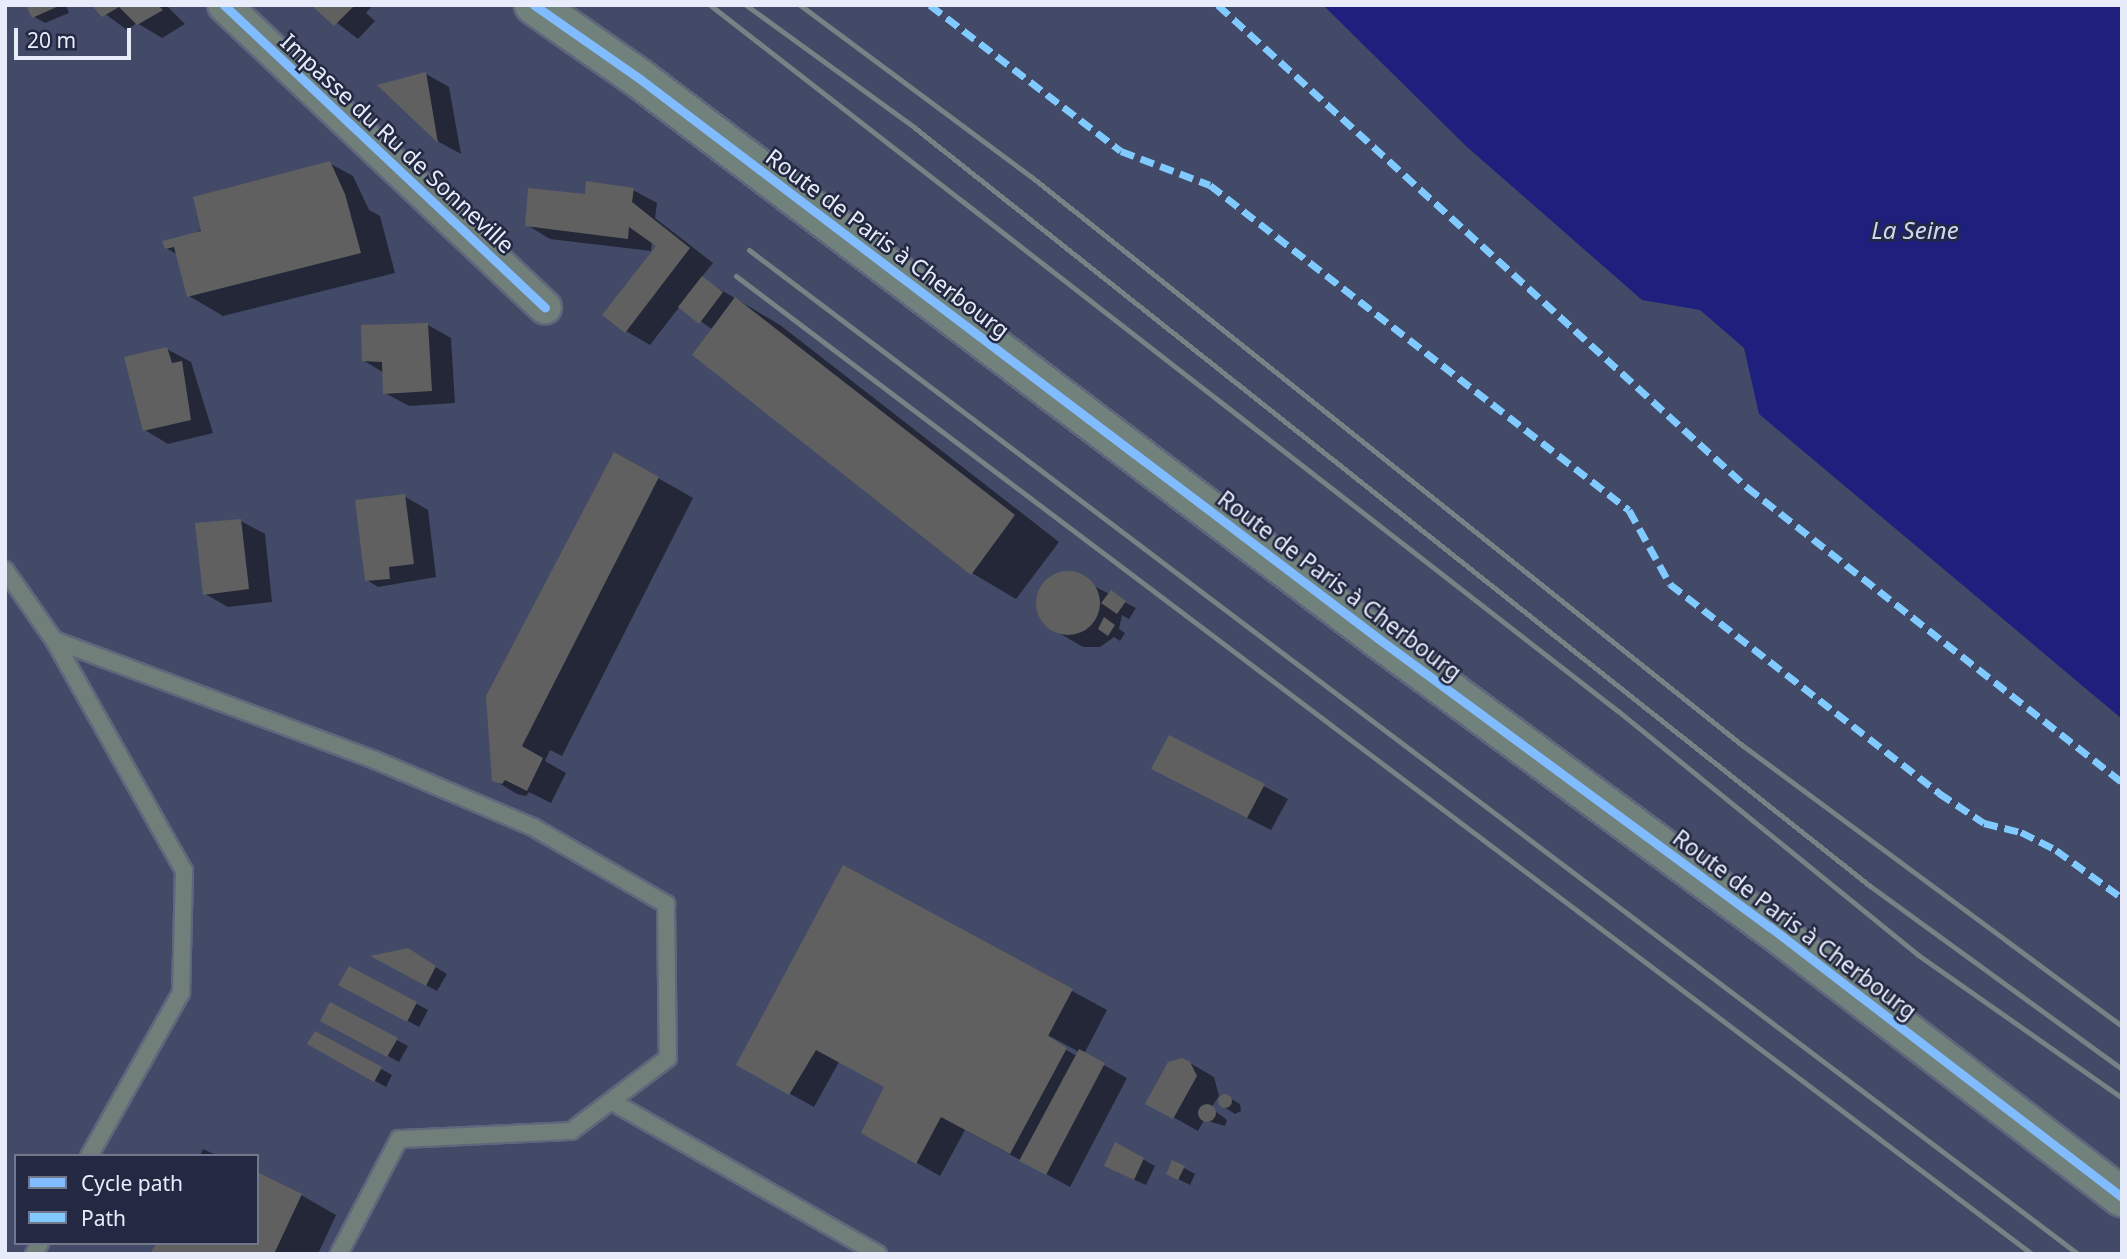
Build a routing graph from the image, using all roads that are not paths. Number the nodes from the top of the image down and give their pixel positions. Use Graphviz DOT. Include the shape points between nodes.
graph roads {
  1 [pos="224,5"];
  2 [pos="534,5"];
  3 [pos="545,308"];
  4 [pos="5,569"];
  5 [pos="54,640"];
  6 [pos="611,1101"];
  7 [pos="90,1154"];
  8 [pos="2122,1197"];
  9 [pos="339,1254"];
  10 [pos="878,1254"];
  1 -- 3 [label="street, Impasse du Ru de Sonneville"];
  2 -- 8 [label="main road, Route de Paris à Cherbourg" via="640,79 1357,622 1770,927"];
  4 -- 5 [label="lane"];
  5 -- 6 [label="lane" via="375,760 521,821 666,904 668,1058"];
  5 -- 7 [label="lane" via="184,871 181,993"];
  6 -- 9 [label="lane" via="571,1131 399,1139"];
  6 -- 10 [label="lane"];
}
